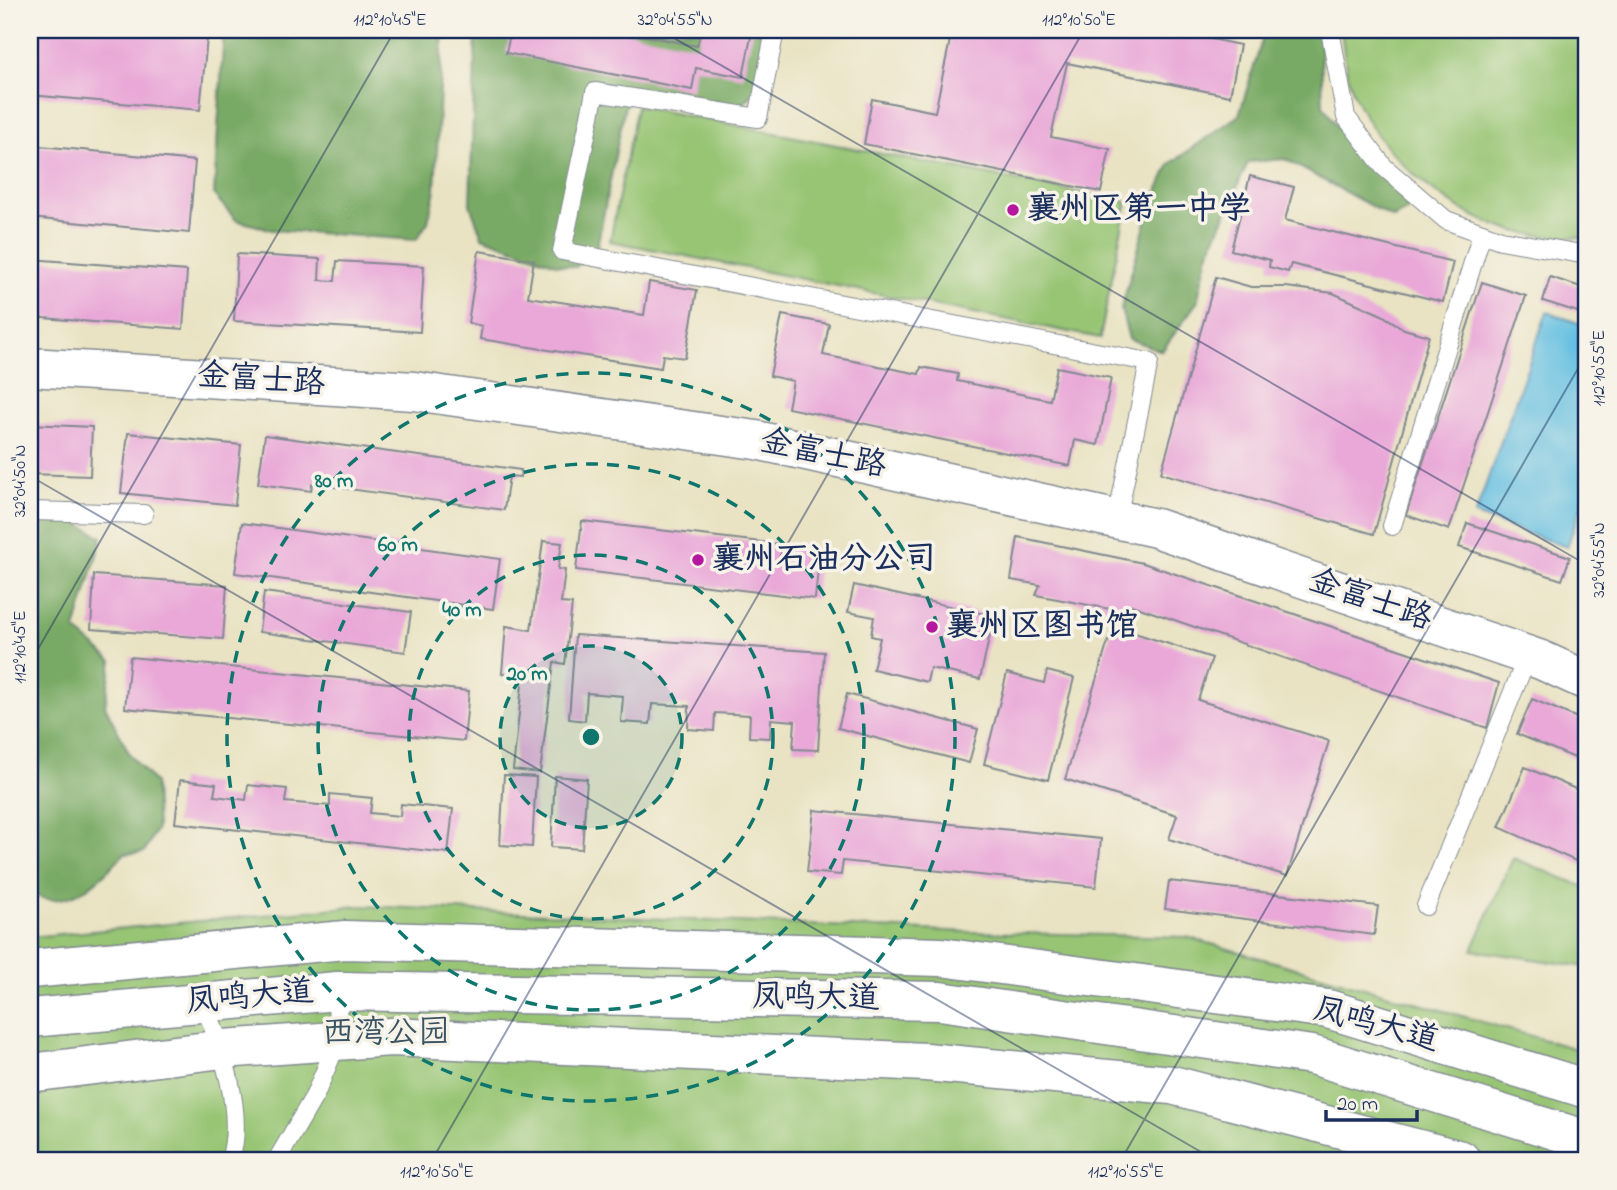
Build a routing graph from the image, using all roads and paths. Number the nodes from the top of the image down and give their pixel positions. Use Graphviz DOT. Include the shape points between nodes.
graph roads {
  1 [pos="775,30"];
  2 [pos="1331,30"];
  3 [pos="1482,233"];
  4 [pos="1587,255"];
  5 [pos="30,367"];
  6 [pos="30,511"];
  7 [pos="144,513"];
  8 [pos="1117,519"];
  9 [pos="1392,526"];
  10 [pos="1528,655"];
  11 [pos="1587,681"];
  12 [pos="1426,906"];
  13 [pos="30,970"];
  14 [pos="337,991"];
  15 [pos="204,1002"];
  16 [pos="30,1018"];
  17 [pos="1140,1030"];
  18 [pos="338,1040"];
  19 [pos="223,1049"];
  20 [pos="30,1073"];
  21 [pos="1132,1081"];
  22 [pos="1587,1089"];
  23 [pos="1587,1140"];
  24 [pos="230,1160"];
  25 [pos="277,1160"];
  26 [pos="1461,1160"];
  1 -- 8 [label="lane" via="758,118 595,92 562,251 1149,362"];
  2 -- 3 [label="lane" via="1346,117 1384,167 1446,220"];
  3 -- 4 [label="lane"];
  3 -- 9 [label="lane"];
  5 -- 8 [label="main road, 金富士路" via="414,390 756,440"];
  6 -- 7 [label="lane"];
  8 -- 10 [label="main road, 金富士路" via="1156,528"];
  10 -- 11 [label="main road, 金富士路"];
  10 -- 12 [label="lane"];
  13 -- 22 [label="main road, 凤鸣大道" via="345,940 941,957 1328,1009"];
  14 -- 15 [label="main road, 凤鸣大道"];
  14 -- 17 [label="main road, 凤鸣大道" via="940,1001"];
  14 -- 18 [label="lane"];
  15 -- 16 [label="main road, 凤鸣大道"];
  15 -- 19 [label="lane"];
  17 -- 21 [label="main road"];
  17 -- 23 [label="main road, 凤鸣大道" via="1312,1055"];
  18 -- 19 [label="main road"];
  18 -- 21 [label="main road" via="391,1037 926,1062"];
  18 -- 25 [label="lane" via="315,1095"];
  19 -- 20 [label="main road"];
  19 -- 24 [label="lane" via="231,1088 234,1149"];
  21 -- 26 [label="main road" via="1172,1085"];
}
